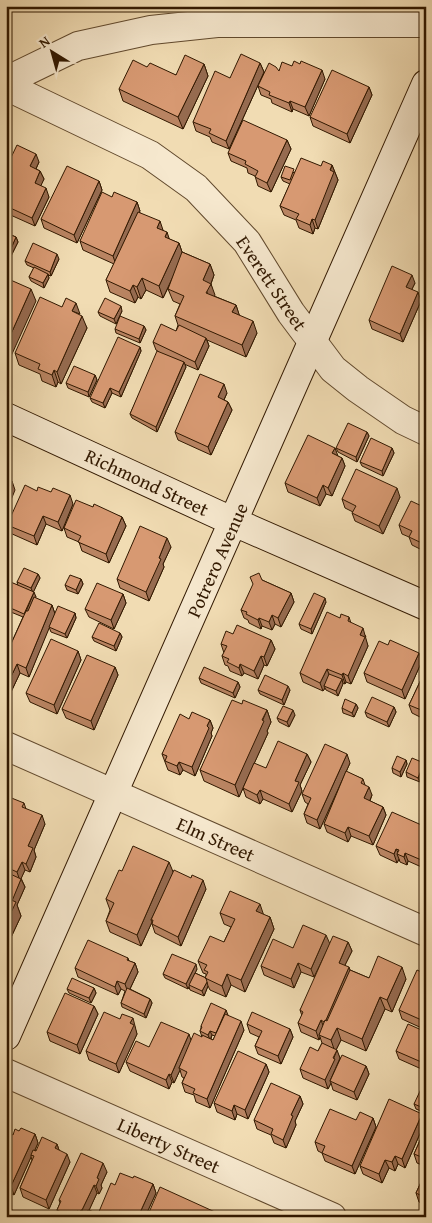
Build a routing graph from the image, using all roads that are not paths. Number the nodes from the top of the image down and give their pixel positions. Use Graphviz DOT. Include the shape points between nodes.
graph roads {
  1 [pos="426,23"];
  2 [pos="6,80"];
  3 [pos="426,84"];
  4 [pos="6,86"];
  5 [pos="312,342"];
  6 [pos="6,417"];
  7 [pos="426,431"];
  8 [pos="234,522"];
  9 [pos="426,606"];
  10 [pos="6,746"];
  11 [pos="113,794"];
  12 [pos="426,932"];
  13 [pos="6,1036"];
  14 [pos="6,1073"];
  15 [pos="332,1217"];
  1 -- 2 [label="street" via="217,23 151,30 78,46"];
  3 -- 5 [label="street, Potrero Avenue"];
  4 -- 5 [label="street, Everett Street" via="150,155 196,188 247,242"];
  5 -- 7 [label="street, Everett Street" via="333,369 358,389 403,420"];
  5 -- 8 [label="street, Potrero Avenue"];
  6 -- 8 [label="street, Richmond Street"];
  8 -- 9 [label="street, Richmond Street"];
  8 -- 11 [label="street, Potrero Avenue"];
  10 -- 11 [label="street, Elm Street"];
  11 -- 12 [label="street, Elm Street"];
  11 -- 13 [label="street, Potrero Avenue"];
  14 -- 15 [label="street, Liberty Street"];
}
